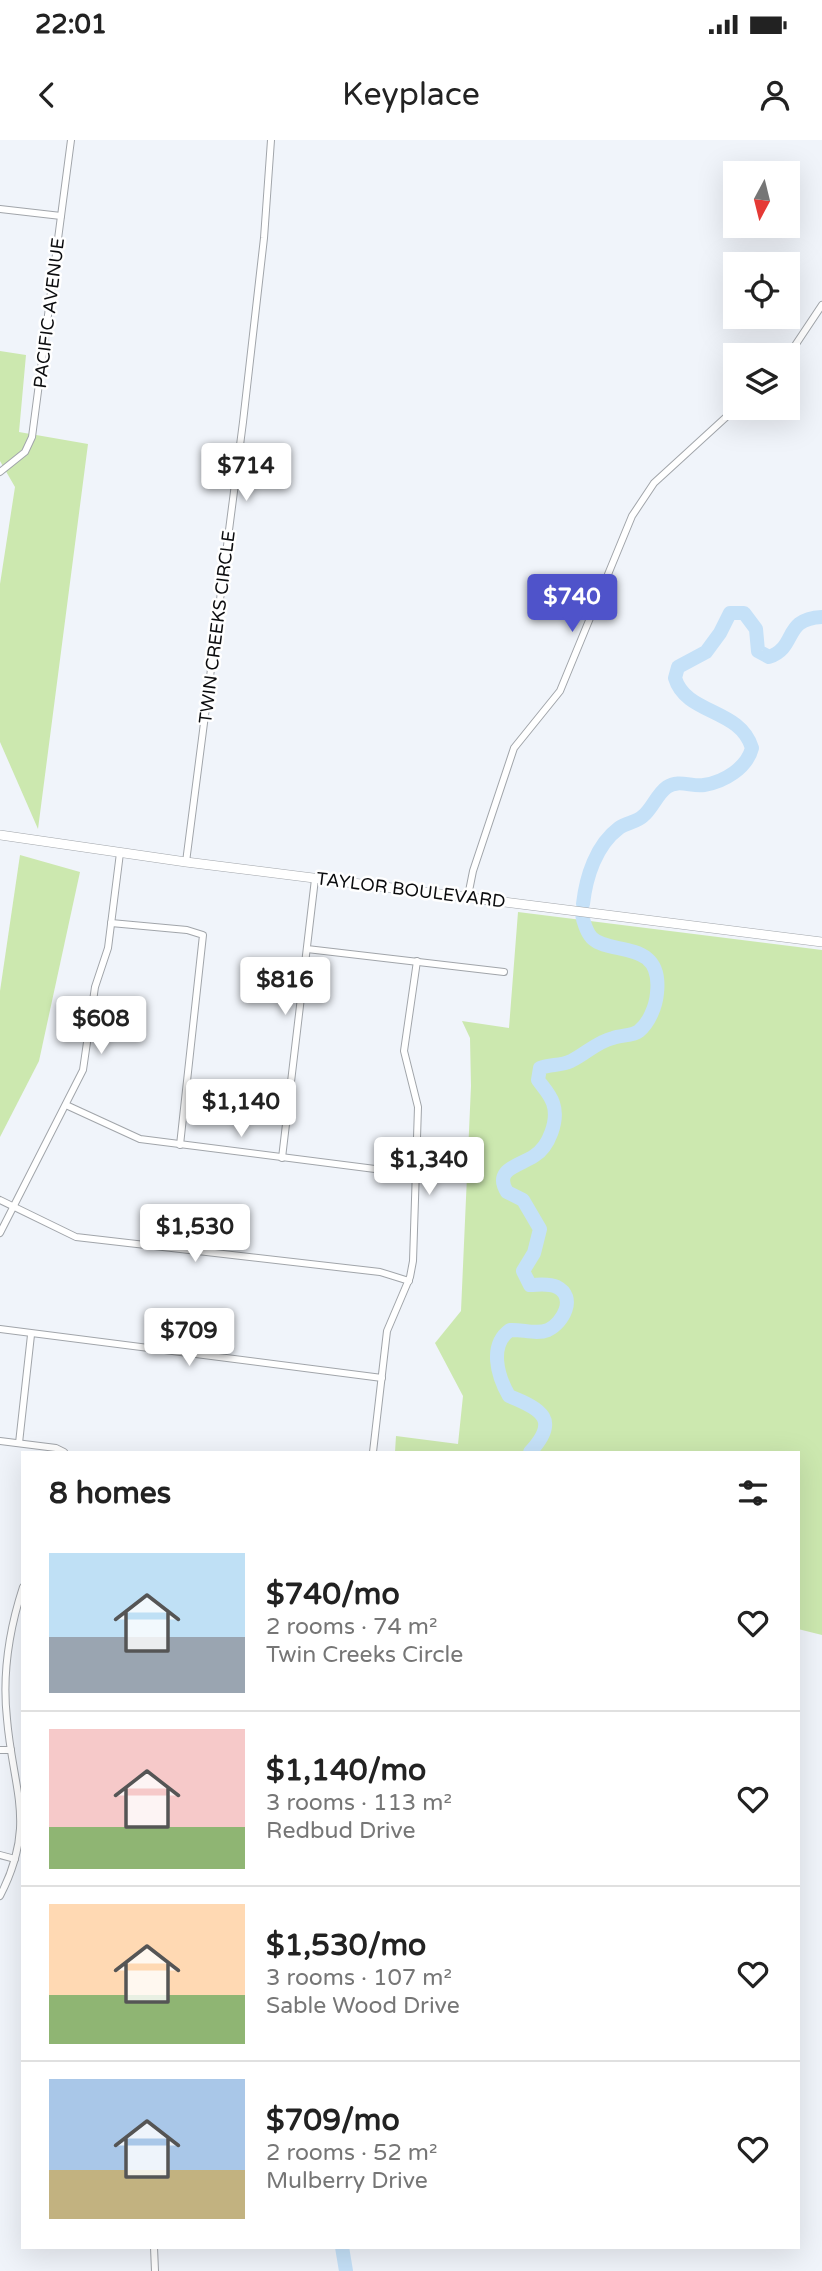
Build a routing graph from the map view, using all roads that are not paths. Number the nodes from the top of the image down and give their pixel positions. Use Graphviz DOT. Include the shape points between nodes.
graph roads {
  1 [pos="71,140"];
  2 [pos="271,140"];
  3 [pos="0,209"];
  4 [pos="61,216"];
  5 [pos="822,305"];
  6 [pos="797,343"];
  7 [pos="723,420"];
  8 [pos="0,472"];
  9 [pos="0,835"];
  10 [pos="120,853"];
  11 [pos="186,862"];
  12 [pos="316,879"];
  13 [pos="468,896"];
  14 [pos="111,923"];
  15 [pos="822,942"];
  16 [pos="307,949"];
  17 [pos="417,961"];
  18 [pos="504,972"];
  19 [pos="66,1105"];
  20 [pos="180,1145"];
  21 [pos="282,1158"];
  22 [pos="416,1170"];
  23 [pos="0,1200"];
  24 [pos="13,1207"];
  25 [pos="0,1233"];
  26 [pos="409,1281"];
  27 [pos="0,1329"];
  28 [pos="31,1335"];
  29 [pos="382,1378"];
  30 [pos="0,1441"];
  31 [pos="19,1443"];
  32 [pos="58,1451"];
  33 [pos="373,1451"];
  34 [pos="21,1594"];
  35 [pos="4,1649"];
  36 [pos="11,1749"];
  37 [pos="0,1750"];
  38 [pos="0,1855"];
  39 [pos="15,1859"];
  40 [pos="0,1896"];
  41 [pos="154,2249"];
  42 [pos="155,2271"];
  1 -- 4 [label="street, PACIFIC AVENUE"];
  2 -- 11 [label="street, TWIN CREEKS CIRCLE" via="243,422"];
  3 -- 4 [label="street"];
  4 -- 8 [label="street, PACIFIC AVENUE" via="32,437 17,461"];
  5 -- 6 [label="street"];
  7 -- 13 [label="street" via="654,484 632,516 561,691 514,748"];
  9 -- 10 [label="street, TAYLOR BOULEVARD"];
  10 -- 11 [label="street, TAYLOR BOULEVARD"];
  10 -- 14 [label="street"];
  11 -- 12 [label="street, TAYLOR BOULEVARD"];
  12 -- 13 [label="street, TAYLOR BOULEVARD"];
  12 -- 16 [label="street"];
  13 -- 15 [label="street, TAYLOR BOULEVARD"];
  14 -- 19 [label="street" via="95,987 87,1055"];
  14 -- 20 [label="street" via="203,935"];
  16 -- 17 [label="street"];
  16 -- 21 [label="street"];
  17 -- 18 [label="street"];
  17 -- 22 [label="street" via="404,1051 418,1107"];
  19 -- 20 [label="street" via="126,1135"];
  19 -- 24 [label="street"];
  20 -- 21 [label="street"];
  21 -- 22 [label="street"];
  22 -- 26 [label="street"];
  23 -- 24 [label="street"];
  24 -- 25 [label="street"];
  24 -- 26 [label="street" via="76,1237 380,1272"];
  26 -- 29 [label="street" via="387,1331"];
  27 -- 28 [label="street"];
  28 -- 29 [label="street"];
  28 -- 31 [label="street"];
  29 -- 33 [label="street"];
  30 -- 31 [label="street"];
  31 -- 32 [label="street"];
  34 -- 35 [label="street"];
  35 -- 36 [label="street"];
  36 -- 37 [label="street"];
  36 -- 39 [label="street" via="21,1808"];
  38 -- 39 [label="street"];
  39 -- 40 [label="street"];
  41 -- 42 [label="street"];
}
